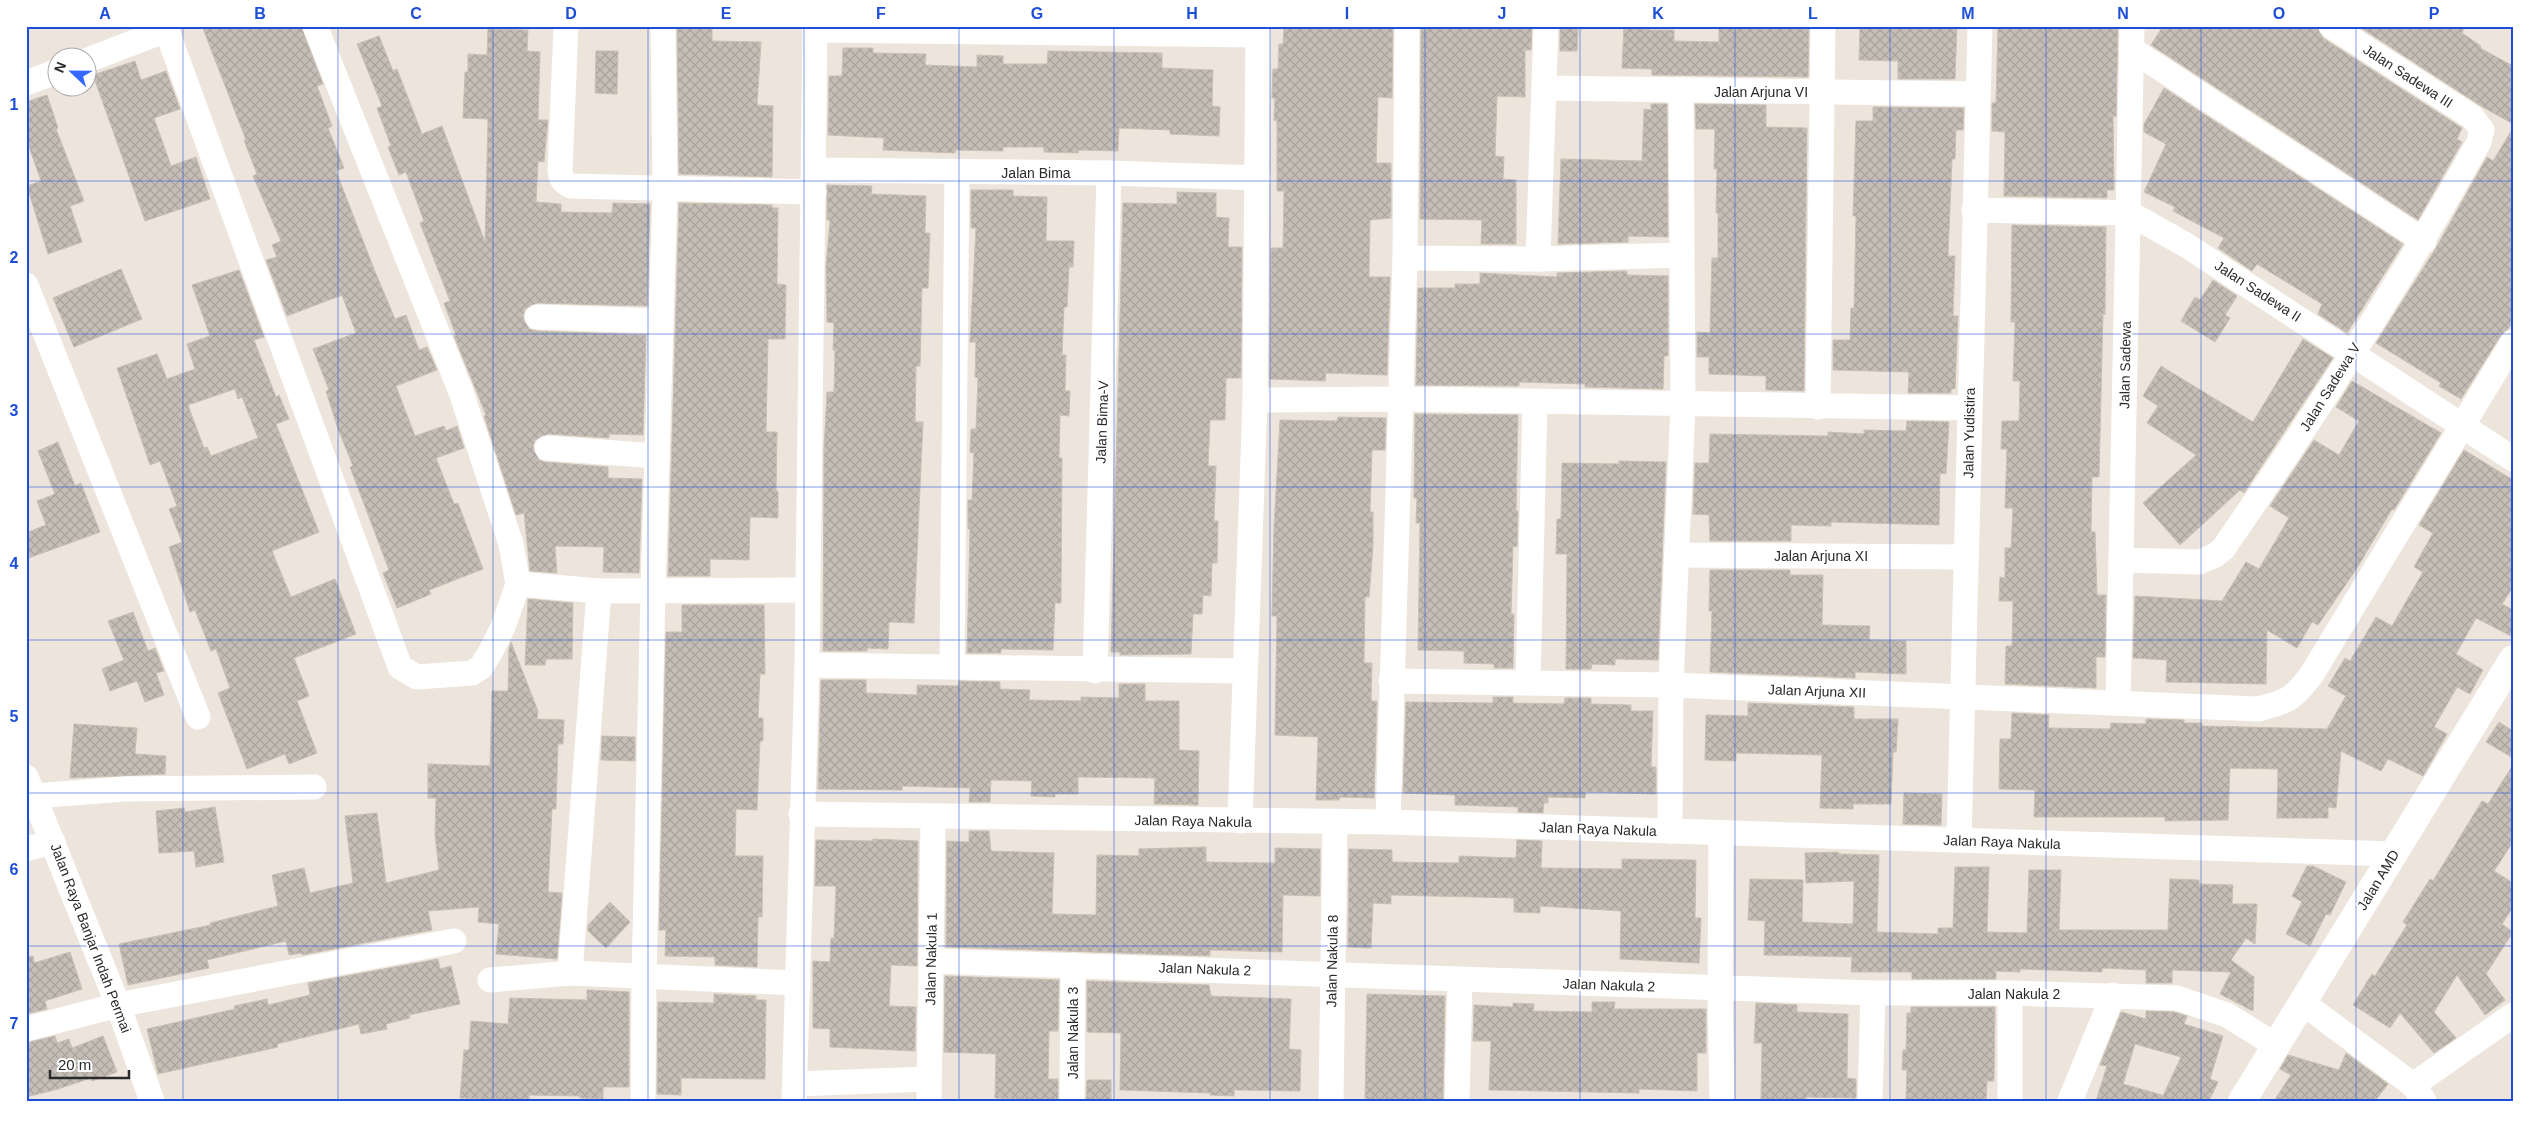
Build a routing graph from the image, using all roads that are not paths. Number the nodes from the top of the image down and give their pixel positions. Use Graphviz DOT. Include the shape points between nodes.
graph roads {
  1 [pos="315,26"];
  2 [pos="566,26"];
  3 [pos="663,26"];
  4 [pos="1407,26"];
  5 [pos="1546,26"];
  6 [pos="1823,26"];
  7 [pos="1980,26"];
  8 [pos="2331,26"];
  9 [pos="165,28"];
  10 [pos="815,28"];
  11 [pos="1258,31"];
  12 [pos="2132,38"];
  13 [pos="98,56"];
  14 [pos="48,75"];
  15 [pos="26,83"];
  16 [pos="1545,88"];
  17 [pos="1681,92"];
  18 [pos="1823,92"];
  19 [pos="1977,94"];
  20 [pos="2482,130"];
  21 [pos="957,172"];
  22 [pos="1109,173"];
  23 [pos="1258,178"];
  24 [pos="814,181"];
  25 [pos="665,189"];
  26 [pos="1974,210"];
  27 [pos="2128,213"];
  28 [pos="2424,241"];
  29 [pos="1682,255"];
  30 [pos="1405,258"];
  31 [pos="1538,259"];
  32 [pos="26,285"];
  33 [pos="537,317"];
  34 [pos="661,321"];
  35 [pos="2513,342"];
  36 [pos="2352,353"];
  37 [pos="1400,399"];
  38 [pos="1255,400"];
  39 [pos="1535,402"];
  40 [pos="1683,405"];
  41 [pos="1818,407"];
  42 [pos="1970,408"];
  43 [pos="2461,425"];
  44 [pos="547,448"];
  45 [pos="657,456"];
  46 [pos="2513,459"];
  47 [pos="1676,555"];
  48 [pos="1966,557"];
  49 [pos="2121,560"];
  50 [pos="518,584"];
  51 [pos="599,590"];
  52 [pos="808,590"];
  53 [pos="653,592"];
  54 [pos="2513,659"];
  55 [pos="807,664"];
  56 [pos="952,666"];
  57 [pos="1095,671"];
  58 [pos="1245,671"];
  59 [pos="1390,681"];
  60 [pos="1528,682"];
  61 [pos="1671,685"];
  62 [pos="1962,697"];
  63 [pos="2118,703"];
  64 [pos="198,717"];
  65 [pos="30,786"];
  66 [pos="314,786"];
  67 [pos="801,814"];
  68 [pos="933,817"];
  69 [pos="1240,821"];
  70 [pos="1335,821"];
  71 [pos="1388,822"];
  72 [pos="1670,831"];
  73 [pos="1721,833"];
  74 [pos="1959,840"];
  75 [pos="53,842"];
  76 [pos="26,849"];
  77 [pos="2394,854"];
  78 [pos="454,941"];
  79 [pos="932,961"];
  80 [pos="1073,965"];
  81 [pos="570,973"];
  82 [pos="1332,973"];
  83 [pos="644,975"];
  84 [pos="1460,979"];
  85 [pos="490,980"];
  86 [pos="798,983"];
  87 [pos="1720,989"];
  88 [pos="1873,993"];
  89 [pos="2010,993"];
  90 [pos="2113,995"];
  91 [pos="2304,1003"];
  92 [pos="118,1005"];
  93 [pos="2513,1016"];
  94 [pos="26,1029"];
  95 [pos="2275,1045"];
  96 [pos="929,1090"];
  97 [pos="794,1093"];
  98 [pos="2419,1093"];
  99 [pos="152,1101"];
  100 [pos="643,1101"];
  101 [pos="1072,1101"];
  102 [pos="1331,1101"];
  103 [pos="1457,1101"];
  104 [pos="1722,1101"];
  105 [pos="1870,1101"];
  106 [pos="2010,1101"];
  107 [pos="2070,1101"];
  108 [pos="2242,1101"];
  1 -- 50 [label="street" via="461,392 511,544"];
  2 -- 25 [label="street, Jalan Bima" via="561,179 572,186"];
  3 -- 25 [label="street"];
  4 -- 30 [label="street"];
  5 -- 16 [label="street"];
  6 -- 18 [label="street"];
  7 -- 19 [label="street, Jalan Yudistira"];
  8 -- 20 [label="street, Jalan Sadewa III" via="2472,118"];
  9 -- 13 [label="street"];
  9 -- 50 [label="street" via="400,666 417,677 472,673 481,667 503,627"];
  10 -- 11 [label="street"];
  10 -- 24 [label="street"];
  11 -- 23 [label="street"];
  12 -- 27 [label="street, Jalan Sadewa"];
  12 -- 28 [label="street"];
  14 -- 15 [label="street"];
  16 -- 17 [label="street, Jalan Arjuna VI"];
  16 -- 31 [label="street"];
  17 -- 18 [label="street, Jalan Arjuna VI"];
  17 -- 29 [label="street"];
  18 -- 19 [label="street, Jalan Arjuna VI"];
  18 -- 41 [label="street"];
  19 -- 26 [label="street, Jalan Yudistira"];
  20 -- 28 [label="street, Jalan Sadewa V" via="2479,142"];
  21 -- 22 [label="street, Jalan Bima"];
  21 -- 24 [label="street, Jalan Bima"];
  21 -- 56 [label="street"];
  22 -- 23 [label="street, Jalan Bima"];
  22 -- 57 [label="street, Jalan Bima-V"];
  23 -- 38 [label="street"];
  24 -- 25 [label="street, Jalan Bima"];
  24 -- 52 [label="street"];
  25 -- 34 [label="street"];
  26 -- 27 [label="street, Jalan Sadewa II"];
  26 -- 42 [label="street, Jalan Yudistira"];
  27 -- 36 [label="street, Jalan Sadewa II" via="2186,245"];
  27 -- 49 [label="street, Jalan Sadewa"];
  28 -- 36 [label="street, Jalan Sadewa V"];
  29 -- 31 [label="street"];
  29 -- 40 [label="street"];
  30 -- 31 [label="street"];
  30 -- 37 [label="street"];
  32 -- 64 [label="street"];
  33 -- 34 [label="street"];
  34 -- 45 [label="street"];
  35 -- 43 [label="street, Jalan Arjuna XII"];
  36 -- 43 [label="street, Jalan Sadewa II"];
  36 -- 49 [label="street, Jalan Sadewa V" via="2223,549 2199,562"];
  37 -- 38 [label="street"];
  37 -- 39 [label="street"];
  37 -- 59 [label="street"];
  38 -- 58 [label="street"];
  39 -- 40 [label="street"];
  39 -- 60 [label="street"];
  40 -- 41 [label="street"];
  40 -- 47 [label="street"];
  41 -- 42 [label="street"];
  42 -- 48 [label="street, Jalan Yudistira"];
  43 -- 46 [label="street, Jalan Sadewa II"];
  43 -- 63 [label="street, Jalan Arjuna XII" via="2296,696 2258,709"];
  44 -- 45 [label="street"];
  45 -- 53 [label="street"];
  47 -- 48 [label="street, Jalan Arjuna XI"];
  47 -- 61 [label="street"];
  48 -- 62 [label="street, Jalan Yudistira"];
  49 -- 63 [label="street, Jalan Sadewa"];
  50 -- 51 [label="street"];
  51 -- 53 [label="street"];
  51 -- 81 [label="street"];
  52 -- 53 [label="street"];
  52 -- 55 [label="street"];
  53 -- 83 [label="street"];
  54 -- 77 [label="street, Jalan AMD"];
  55 -- 56 [label="street"];
  55 -- 67 [label="street"];
  56 -- 57 [label="street"];
  57 -- 58 [label="street"];
  58 -- 69 [label="street"];
  59 -- 60 [label="street, Jalan Arjuna XII"];
  59 -- 71 [label="street"];
  60 -- 61 [label="street, Jalan Arjuna XII"];
  61 -- 62 [label="street, Jalan Arjuna XII"];
  61 -- 72 [label="street"];
  62 -- 63 [label="street, Jalan Arjuna XII"];
  62 -- 74 [label="street, Jalan Yudistira"];
  65 -- 66 [label="street" via="125,789"];
  65 -- 75 [label="street, Jalan Raya Banjar Indah Permai"];
  67 -- 68 [label="street, Jalan Raya Nakula"];
  67 -- 86 [label="street"];
  68 -- 69 [label="street, Jalan Raya Nakula"];
  68 -- 79 [label="street, Jalan Nakula 1"];
  69 -- 70 [label="street, Jalan Raya Nakula"];
  70 -- 71 [label="street, Jalan Raya Nakula"];
  70 -- 82 [label="street, Jalan Nakula 8"];
  71 -- 72 [label="street, Jalan Raya Nakula"];
  72 -- 73 [label="street, Jalan Raya Nakula"];
  73 -- 74 [label="street, Jalan Raya Nakula"];
  73 -- 87 [label="street"];
  74 -- 77 [label="street, Jalan Raya Nakula"];
  75 -- 76 [label="street"];
  75 -- 92 [label="street, Jalan Raya Banjar Indah Permai"];
  77 -- 91 [label="street, Jalan AMD"];
  78 -- 92 [label="street"];
  79 -- 80 [label="street, Jalan Nakula 2"];
  79 -- 96 [label="street, Jalan Nakula 1"];
  80 -- 82 [label="street, Jalan Nakula 2"];
  80 -- 101 [label="street, Jalan Nakula 3"];
  81 -- 83 [label="street"];
  81 -- 85 [label="street"];
  82 -- 84 [label="street, Jalan Nakula 2"];
  82 -- 102 [label="street, Jalan Nakula 8"];
  83 -- 86 [label="street"];
  83 -- 100 [label="street"];
  84 -- 87 [label="street, Jalan Nakula 2"];
  84 -- 103 [label="street"];
  86 -- 97 [label="street"];
  87 -- 88 [label="street, Jalan Nakula 2"];
  87 -- 104 [label="street"];
  88 -- 89 [label="street, Jalan Nakula 2"];
  88 -- 105 [label="street"];
  89 -- 90 [label="street, Jalan Nakula 2"];
  89 -- 106 [label="street"];
  90 -- 95 [label="street, Jalan Nakula 2" via="2177,998 2199,1004 2227,1015"];
  90 -- 107 [label="street"];
  91 -- 95 [label="street, Jalan AMD"];
  91 -- 98 [label="street"];
  92 -- 94 [label="street"];
  92 -- 99 [label="street, Jalan Raya Banjar Indah Permai"];
  93 -- 98 [label="street"];
  95 -- 108 [label="street, Jalan AMD"];
  96 -- 97 [label="street"];
}
